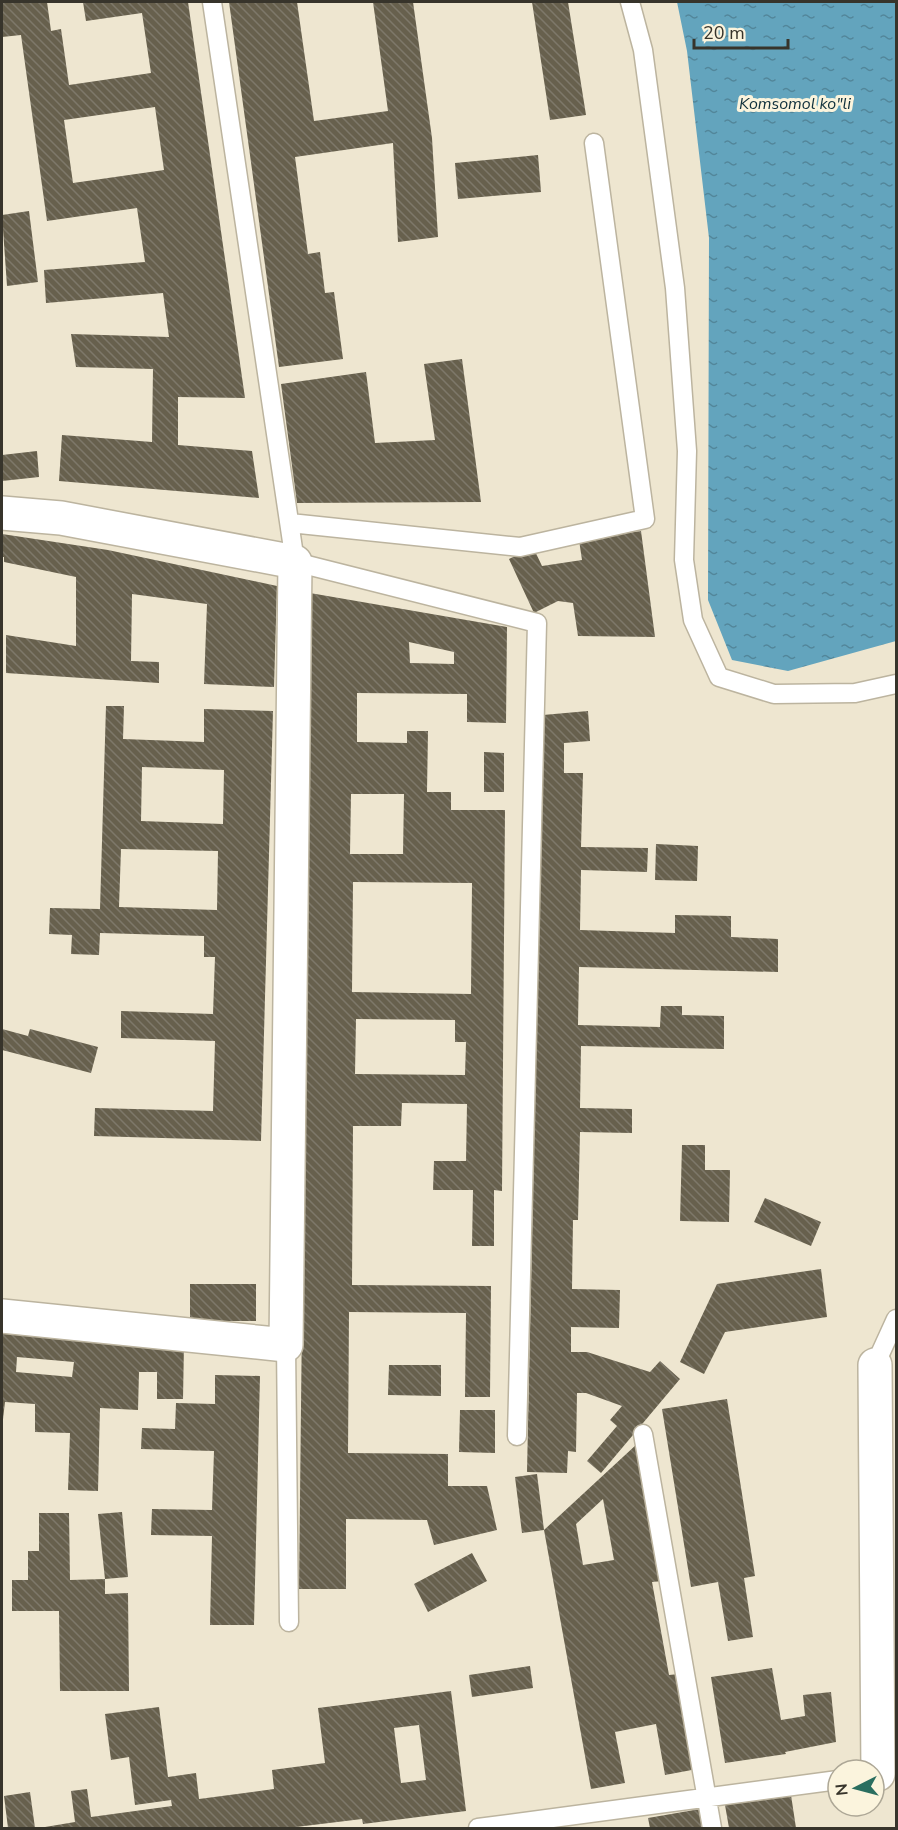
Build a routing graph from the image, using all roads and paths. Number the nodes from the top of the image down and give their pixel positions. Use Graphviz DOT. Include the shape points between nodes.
graph roads {
  1 [pos="212,2"];
  2 [pos="630,2"];
  3 [pos="594,143"];
  4 [pos="2,513"];
  5 [pos="290,523"];
  6 [pos="295,562"];
  7 [pos="897,684"];
  8 [pos="2,1316"];
  9 [pos="897,1319"];
  10 [pos="286,1345"];
  11 [pos="875,1365"];
  12 [pos="643,1434"];
  13 [pos="516,1436"];
  14 [pos="289,1622"];
  15 [pos="883,1758"];
  16 [pos="826,1782"];
  17 [pos="707,1797"];
  18 [pos="478,1828"];
  19 [pos="712,1828"];
  1 -- 5 [label="lane"];
  2 -- 7 [label="lane" via="643,50 675,288 687,451 684,560 693,620 719,677 741,684 774,694 855,693"];
  3 -- 5 [label="lane" via="645,519 520,547"];
  4 -- 6 [label="street" via="61,518"];
  5 -- 6 [label="lane"];
  6 -- 10 [label="street"];
  6 -- 13 [label="lane" via="537,623"];
  8 -- 10 [label="street"];
  9 -- 11 [label="lane"];
  10 -- 14 [label="lane"];
  11 -- 15 [label="street"];
  12 -- 17 [label="lane"];
  16 -- 17 [label="lane"];
  17 -- 18 [label="lane"];
  17 -- 19 [label="lane"];
}
